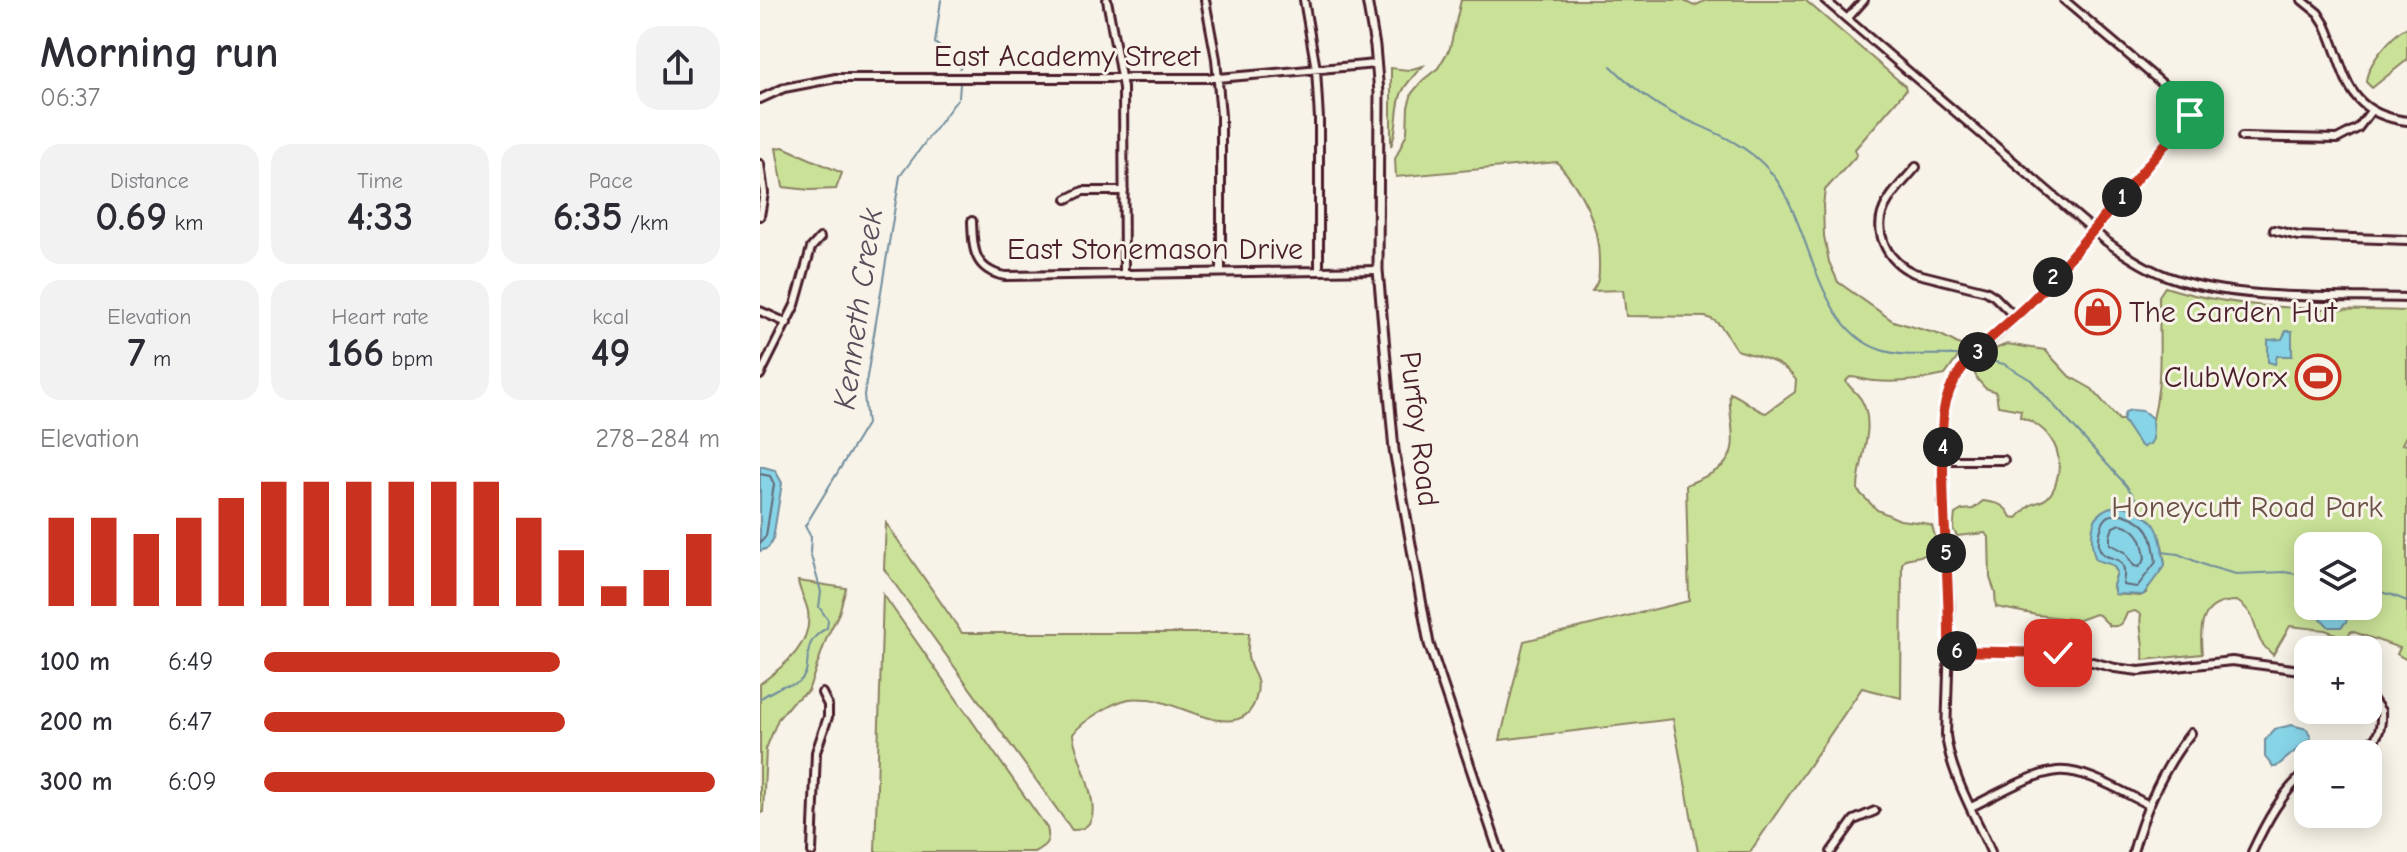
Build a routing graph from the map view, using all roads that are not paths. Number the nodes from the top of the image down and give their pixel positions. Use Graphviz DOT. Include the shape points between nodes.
graph roads {
  1 [pos="1107,0"];
  2 [pos="1205,0"];
  3 [pos="1304,0"];
  4 [pos="1367,0"];
  5 [pos="1825,0"];
  6 [pos="1864,0"];
  7 [pos="2064,0"];
  8 [pos="2302,0"];
  9 [pos="1847,19"];
  10 [pos="1376,64"];
  11 [pos="1316,69"];
  12 [pos="1121,78"];
  13 [pos="1218,78"];
  14 [pos="760,99"];
  15 [pos="2371,111"];
  16 [pos="2407,121"];
  17 [pos="2242,137"];
  18 [pos="760,164"];
  19 [pos="1916,167"];
  20 [pos="1124,191"];
  21 [pos="1067,199"];
  22 [pos="760,216"];
  23 [pos="972,221"];
  24 [pos="2094,230"];
  25 [pos="2274,230"];
  26 [pos="820,238"];
  27 [pos="2407,240"];
  28 [pos="1319,270"];
  29 [pos="1378,270"];
  30 [pos="1221,272"];
  31 [pos="1124,274"];
  32 [pos="2407,298"];
  33 [pos="760,311"];
  34 [pos="2015,317"];
  35 [pos="787,323"];
  36 [pos="760,375"];
  37 [pos="1943,460"];
  38 [pos="2004,460"];
  39 [pos="1949,651"];
  40 [pos="2294,669"];
  41 [pos="822,693"];
  42 [pos="2191,733"];
  43 [pos="2294,784"];
  44 [pos="2149,805"];
  45 [pos="1971,807"];
  46 [pos="1875,811"];
  47 [pos="812,852"];
  48 [pos="1499,852"];
  49 [pos="1831,852"];
  50 [pos="1991,852"];
  51 [pos="2133,852"];
  52 [pos="2252,852"];
  1 -- 12 [label="street"];
  2 -- 13 [label="street"];
  3 -- 11 [label="street"];
  4 -- 10 [label="street, Purfoy Road"];
  5 -- 9 [label="street"];
  6 -- 9 [label="street"];
  7 -- 24 [label="street" via="2189,107 2190,115"];
  8 -- 15 [label="street" via="2325,24 2349,87"];
  9 -- 24 [label="street"];
  10 -- 11 [label="street, East Academy Street"];
  10 -- 29 [label="street, Purfoy Road"];
  11 -- 13 [label="street, East Academy Street"];
  11 -- 28 [label="street"];
  12 -- 13 [label="street, East Academy Street"];
  12 -- 14 [label="street, East Academy Street" via="836,78 784,88"];
  12 -- 20 [label="street"];
  13 -- 30 [label="street"];
  15 -- 16 [label="street"];
  15 -- 17 [label="street" via="2358,128 2337,139"];
  18 -- 22 [label="street"];
  19 -- 34 [label="street" via="1882,214 1880,232 1889,256 1914,273 1986,291"];
  20 -- 21 [label="street" via="1083,191"];
  20 -- 31 [label="street"];
  23 -- 31 [label="street, East Stonemason Drive" via="976,256 997,274"];
  24 -- 32 [label="street" via="2147,267 2204,286"];
  24 -- 34 [label="street"];
  25 -- 27 [label="street" via="2298,236"];
  26 -- 35 [label="street" via="811,248"];
  28 -- 29 [label="street, East Stonemason Drive"];
  28 -- 30 [label="street, East Stonemason Drive"];
  29 -- 48 [label="street, Purfoy Road" via="1394,450 1423,619"];
  30 -- 31 [label="street, East Stonemason Drive"];
  33 -- 35 [label="street"];
  34 -- 37 [label="street" via="1968,361 1953,383 1943,417"];
  35 -- 36 [label="street"];
  37 -- 38 [label="street"];
  37 -- 39 [label="street"];
  39 -- 40 [label="street" via="2058,653 2139,671 2232,661"];
  39 -- 45 [label="street" via="1948,750"];
  41 -- 47 [label="street" via="828,717 816,752"];
  42 -- 44 [label="street"];
  43 -- 52 [label="street"];
  44 -- 45 [label="street" via="2083,774 2058,770"];
  44 -- 51 [label="street"];
  45 -- 50 [label="street"];
  46 -- 49 [label="street" via="1854,820"];
}
